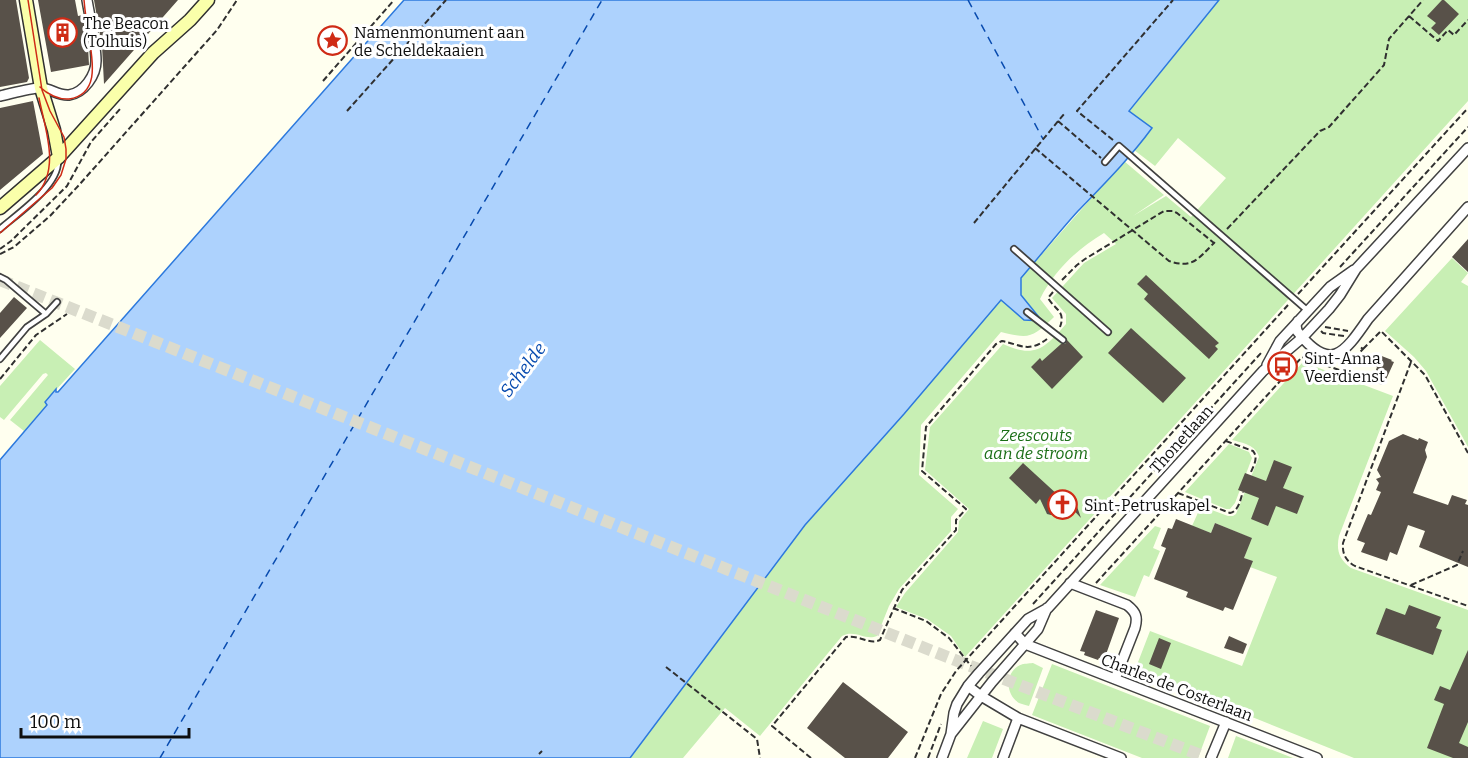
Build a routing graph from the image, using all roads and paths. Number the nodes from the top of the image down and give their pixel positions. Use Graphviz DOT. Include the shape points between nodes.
graph roads {
  1 [pos="26,0"];
  2 [pos="87,0"];
  3 [pos="208,0"];
  4 [pos="237,0"];
  5 [pos="394,0"];
  6 [pos="446,0"];
  7 [pos="1173,0"];
  8 [pos="1423,0"];
  9 [pos="1409,16"];
  10 [pos="1468,20"];
  11 [pos="323,81"];
  12 [pos="41,88"];
  13 [pos="0,96"];
  14 [pos="125,103"];
  15 [pos="1468,108"];
  16 [pos="347,111"];
  17 [pos="1064,114"];
  18 [pos="1058,121"];
  19 [pos="1468,127"];
  20 [pos="1119,146"];
  21 [pos="1035,148"];
  22 [pos="1468,148"];
  23 [pos="58,158"];
  24 [pos="1105,162"];
  25 [pos="1468,207"];
  26 [pos="0,208"];
  27 [pos="974,223"];
  28 [pos="0,229"];
  29 [pos="1132,230"];
  30 [pos="1221,235"];
  31 [pos="1214,243"];
  32 [pos="0,249"];
  33 [pos="1014,249"];
  34 [pos="0,254"];
  35 [pos="1356,269"];
  36 [pos="1335,272"];
  37 [pos="0,278"];
  38 [pos="1057,286"];
  39 [pos="1294,298"];
  40 [pos="57,302"];
  41 [pos="1028,312"];
  42 [pos="46,314"];
  43 [pos="67,314"];
  44 [pos="1303,316"];
  45 [pos="1316,324"];
  46 [pos="1108,332"];
  47 [pos="1054,333"];
  48 [pos="1302,338"];
  49 [pos="1354,338"];
  50 [pos="1063,340"];
  51 [pos="1364,350"];
  52 [pos="1260,354"];
  53 [pos="0,359"];
  54 [pos="1411,362"];
  55 [pos="1263,371"];
  56 [pos="0,379"];
  57 [pos="1226,440"];
  58 [pos="1468,453"];
  59 [pos="1250,474"];
  60 [pos="1243,492"];
  61 [pos="1178,493"];
  62 [pos="1463,551"];
  63 [pos="1070,583"];
  64 [pos="1411,585"];
  65 [pos="1090,591"];
  66 [pos="1031,605"];
  67 [pos="1468,606"];
  68 [pos="893,608"];
  69 [pos="1048,608"];
  70 [pos="1015,633"];
  71 [pos="1025,644"];
  72 [pos="965,660"];
  73 [pos="666,667"];
  74 [pos="979,673"];
  75 [pos="1115,679"];
  76 [pos="968,686"];
  77 [pos="981,696"];
  78 [pos="1018,718"];
  79 [pos="943,720"];
  80 [pos="1226,722"];
  81 [pos="951,734"];
  82 [pos="760,758"];
  83 [pos="811,758"];
  84 [pos="915,758"];
  85 [pos="928,758"];
  86 [pos="942,758"];
  87 [pos="1003,758"];
  88 [pos="1121,758"];
  89 [pos="1211,758"];
  90 [pos="1317,758"];
  1 -- 12 [label="street"];
  2 -- 12 [label="street" via="96,60 93,75 81,90 72,94"];
  3 -- 23 [label="street" via="153,53"];
  4 -- 34 [label="path" via="217,30 79,185 50,216"];
  5 -- 11 [label="path"];
  6 -- 16 [label="path"];
  7 -- 20 [label="path" via="1077,111"];
  8 -- 9 [label="path"];
  9 -- 10 [label="path" via="1438,41 1448,30 1454,35"];
  9 -- 30 [label="path" via="1389,39 1384,65 1329,127 1320,131"];
  12 -- 13 [label="street"];
  12 -- 23 [label="street"];
  14 -- 32 [label="path" via="92,142 67,186"];
  15 -- 39 [label="path"];
  17 -- 18 [label="path"];
  18 -- 21 [label="path"];
  18 -- 24 [label="path"];
  19 -- 36 [label="path"];
  20 -- 24 [label="lane"];
  20 -- 30 [label="lane"];
  21 -- 27 [label="path"];
  21 -- 29 [label="path"];
  22 -- 35 [label="street, Thonetlaan"];
  23 -- 26 [label="street"];
  23 -- 28 [label="lane" via="50,183"];
  25 -- 49 [label="street"];
  29 -- 31 [label="path" via="1164,211 1173,211"];
  29 -- 31 [label="path" via="1169,261 1182,265 1196,261"];
  29 -- 38 [label="path" via="1081,261"];
  30 -- 31 [label="path"];
  30 -- 39 [label="lane"];
  33 -- 38 [label="lane"];
  35 -- 44 [label="street, Thonetlaan" via="1330,286"];
  35 -- 45 [label="street, Thonetlaan"];
  37 -- 42 [label="lane"];
  38 -- 46 [label="lane"];
  38 -- 47 [label="path" via="1048,298 1062,315"];
  39 -- 44 [label="lane"];
  40 -- 42 [label="lane"];
  41 -- 47 [label="lane"];
  42 -- 53 [label="lane" via="27,327"];
  43 -- 56 [label="path" via="36,336"];
  44 -- 48 [label="street" via="1296,325"];
  44 -- 55 [label="street, Thonetlaan" via="1280,341"];
  44 -- 72 [label="path" via="1289,304"];
  45 -- 48 [label="street, Thonetlaan"];
  45 -- 49 [label="path" via="1346,329"];
  45 -- 49 [label="path" via="1323,333"];
  47 -- 50 [label="lane"];
  47 -- 68 [label="path" via="1033,347 996,344 926,427 922,471 966,508 956,520 956,530 902,590"];
  48 -- 49 [label="street" via="1313,348 1333,355 1342,352"];
  48 -- 55 [label="street, Thonetlaan"];
  49 -- 51 [label="path"];
  51 -- 54 [label="path" via="1381,331"];
  51 -- 57 [label="path" via="1342,371 1302,357"];
  52 -- 66 [label="path"];
  54 -- 58 [label="path" via="1425,375"];
  54 -- 64 [label="path" via="1342,549 1351,563"];
  55 -- 63 [label="street, Thonetlaan"];
  57 -- 59 [label="path" via="1256,454"];
  57 -- 61 [label="path"];
  60 -- 61 [label="path" via="1237,509 1230,513"];
  61 -- 65 [label="path"];
  62 -- 64 [label="path" via="1457,565"];
  63 -- 65 [label="street"];
  63 -- 69 [label="street, Thonetlaan"];
  64 -- 67 [label="path"];
  65 -- 75 [label="street" via="1127,605 1136,614 1135,628"];
  68 -- 72 [label="path" via="926,621 949,638"];
  68 -- 83 [label="path" via="880,640 846,637 772,726"];
  69 -- 70 [label="street, Thonetlaan" via="1028,619"];
  69 -- 71 [label="street, Thonetlaan"];
  70 -- 71 [label="street"];
  70 -- 74 [label="street, Thonetlaan"];
  71 -- 75 [label="street, Charles de Costerlaan"];
  71 -- 77 [label="street, Thonetlaan"];
  72 -- 74 [label="path"];
  72 -- 84 [label="path" via="941,694"];
  73 -- 82 [label="path" via="757,739"];
  74 -- 76 [label="street, Thonetlaan"];
  75 -- 80 [label="street, Charles de Costerlaan"];
  76 -- 77 [label="street"];
  76 -- 81 [label="street, Thonetlaan" via="954,712"];
  77 -- 78 [label="street"];
  77 -- 81 [label="street, Thonetlaan"];
  78 -- 87 [label="street"];
  78 -- 88 [label="street"];
  79 -- 85 [label="path"];
  80 -- 89 [label="street"];
  80 -- 90 [label="street, Charles de Costerlaan"];
  81 -- 86 [label="street, Thonetlaan"];
}
